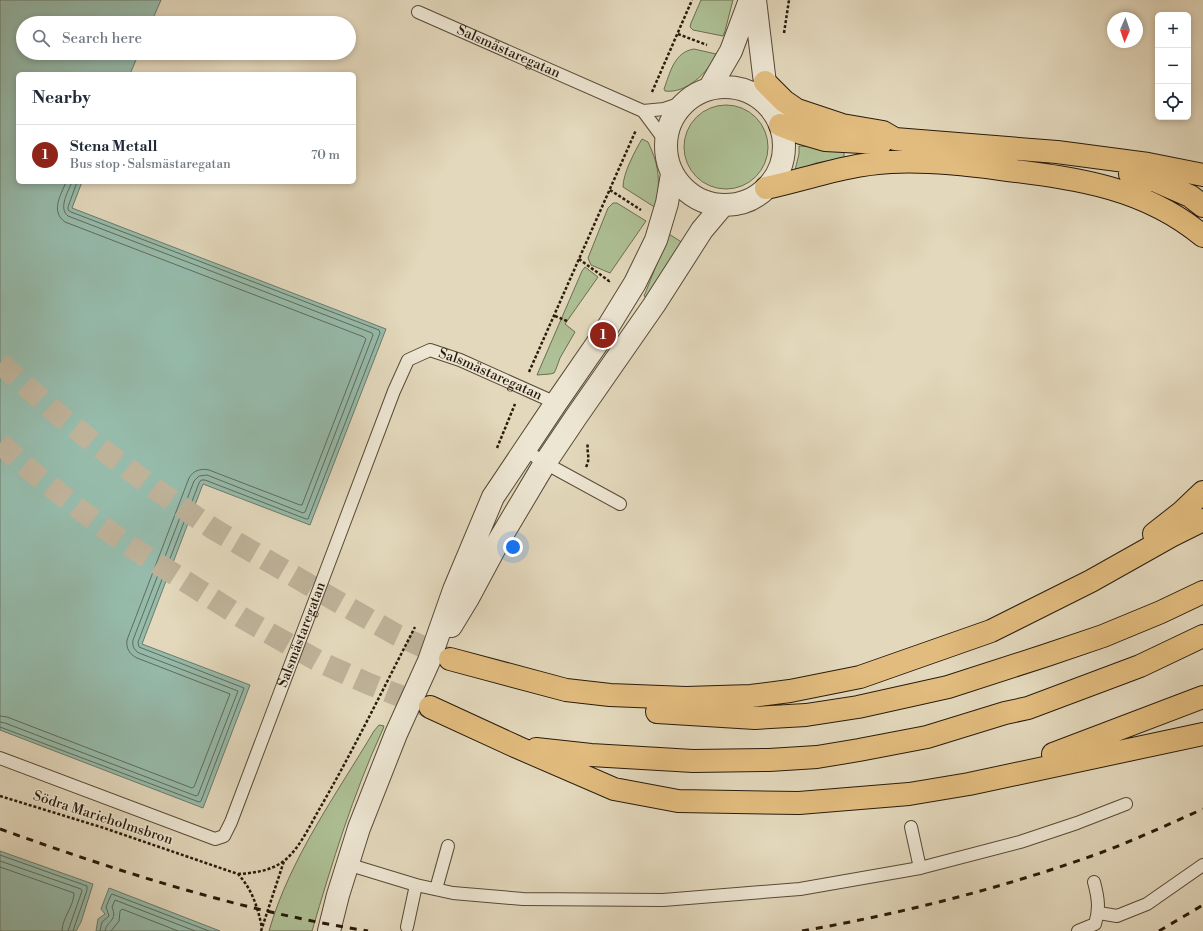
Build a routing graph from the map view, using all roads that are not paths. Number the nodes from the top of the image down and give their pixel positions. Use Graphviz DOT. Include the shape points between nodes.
graph roads {
  1 [pos="750,0"];
  2 [pos="755,0"];
  3 [pos="418,12"];
  4 [pos="765,82"];
  5 [pos="709,89"];
  6 [pos="685,102"];
  7 [pos="768,106"];
  8 [pos="643,111"];
  9 [pos="780,125"];
  10 [pos="895,139"];
  11 [pos="666,142"];
  12 [pos="988,147"];
  13 [pos="672,174"];
  14 [pos="1203,175"];
  15 [pos="766,188"];
  16 [pos="723,205"];
  17 [pos="1203,206"];
  18 [pos="1203,236"];
  19 [pos="556,402"];
  20 [pos="525,450"];
  21 [pos="546,463"];
  22 [pos="1203,492"];
  23 [pos="620,504"];
  24 [pos="1203,520"];
  25 [pos="1203,592"];
  26 [pos="991,631"];
  27 [pos="1203,636"];
  28 [pos="439,660"];
  29 [pos="524,680"];
  30 [pos="1203,697"];
  31 [pos="430,707"];
  32 [pos="1203,734"];
  33 [pos="517,748"];
  34 [pos="0,758"];
  35 [pos="969,784"];
  36 [pos="1126,804"];
  37 [pos="911,827"];
  38 [pos="448,846"];
  39 [pos="347,864"];
  40 [pos="1203,865"];
  41 [pos="920,868"];
  42 [pos="1094,882"];
  43 [pos="416,886"];
  44 [pos="436,889"];
  45 [pos="1099,913"];
  46 [pos="407,927"];
  47 [pos="329,931"];
  48 [pos="1078,931"];
  1 -- 5 [label="street" via="731,51"];
  2 -- 4 [label="street, Salsmästaregatan"];
  3 -- 8 [label="lane, Salsmästaregatan"];
  4 -- 7 [label="street, Salsmästaregatan"];
  4 -- 10 [label="highway" via="784,102 797,110 842,125 883,132"];
  5 -- 6 [label="street, Salsmästaregatan"];
  5 -- 7 [label="street, Salsmästaregatan" via="740,89"];
  6 -- 8 [label="lane" via="664,109"];
  6 -- 11 [label="street, Salsmästaregatan" via="672,120"];
  7 -- 9 [label="street, Salsmästaregatan"];
  8 -- 11 [label="lane"];
  9 -- 10 [label="highway" via="825,140 883,143"];
  9 -- 15 [label="street, Salsmästaregatan" via="784,145 782,159 775,178"];
  10 -- 12 [label="highway"];
  11 -- 13 [label="street, Salsmästaregatan"];
  12 -- 14 [label="highway" via="1057,152 1148,164"];
  12 -- 17 [label="highway" via="1110,168 1156,181 1190,196"];
  13 -- 16 [label="street, Salsmästaregatan" via="681,187 694,197 708,203"];
  13 -- 19 [label="street, Salsmästaregatan" via="667,203 651,252 603,335"];
  15 -- 16 [label="street, Salsmästaregatan" via="747,201"];
  15 -- 18 [label="highway" via="847,168 890,162 989,167 1111,187 1168,212"];
  16 -- 21 [label="street, Salsmästaregatan" via="702,230"];
  19 -- 20 [label="street, Salsmästaregatan"];
  19 -- 34 [label="lane, Salsmästaregatan" via="460,360 430,350 408,360 391,398 224,836 215,839"];
  20 -- 21 [label="lane"];
  20 -- 28 [label="street, Salsmästaregatan" via="493,497 454,590"];
  21 -- 23 [label="lane"];
  21 -- 28 [label="street, Salsmästaregatan" via="498,542"];
  22 -- 26 [label="highway" via="1156,532 1091,574"];
  24 -- 26 [label="highway" via="1091,581"];
  25 -- 29 [label="highway" via="1103,636 948,687 858,707 806,715 755,718 624,710 565,696"];
  26 -- 29 [label="highway" via="860,677 790,692 686,698 610,695 566,690"];
  27 -- 33 [label="highway" via="1140,666 1028,708 927,737 817,757 693,761"];
  28 -- 29 [label="highway"];
  28 -- 39 [label="street, Salsmästaregatan" via="380,775"];
  30 -- 35 [label="highway"];
  31 -- 33 [label="highway"];
  32 -- 35 [label="highway"];
  33 -- 35 [label="highway" via="614,789 678,801 799,803 909,794"];
  36 -- 41 [label="lane" via="1020,842"];
  37 -- 41 [label="lane"];
  38 -- 44 [label="lane"];
  39 -- 43 [label="lane"];
  39 -- 47 [label="street, Salsmästaregatan"];
  40 -- 45 [label="lane" via="1147,904 1117,916"];
  41 -- 44 [label="lane" via="800,890 663,900 523,899 453,893"];
  42 -- 45 [label="lane"];
  43 -- 44 [label="lane"];
  43 -- 46 [label="lane"];
  45 -- 48 [label="lane" via="1095,924"];
}
